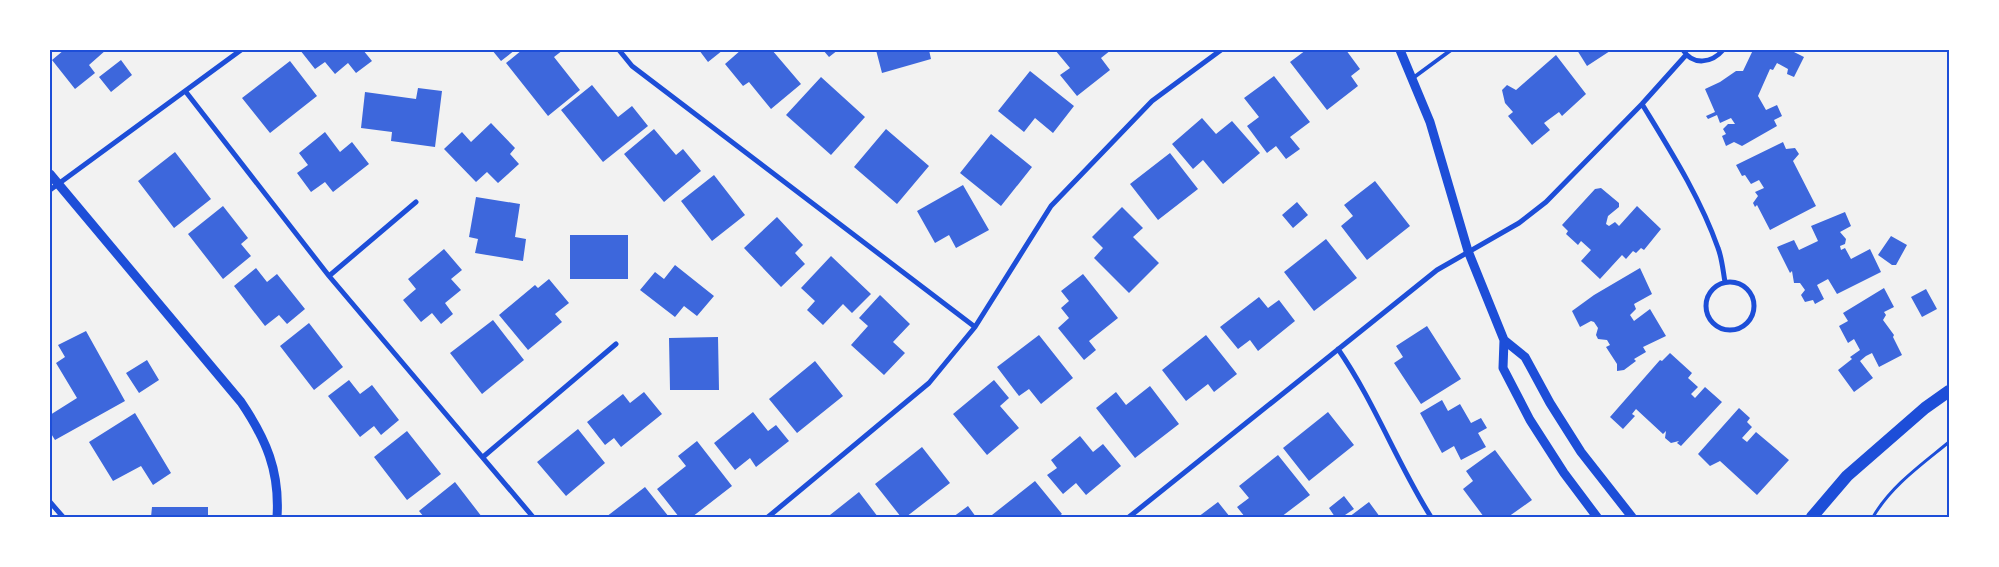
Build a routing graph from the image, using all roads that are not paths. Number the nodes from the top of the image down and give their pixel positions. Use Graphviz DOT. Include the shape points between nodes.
graph roads {
  1 [pos="241,50"];
  2 [pos="619,50"];
  3 [pos="1221,50"];
  4 [pos="1400,50"];
  5 [pos="1451,50"];
  6 [pos="1723,50"];
  7 [pos="1684,52"];
  8 [pos="1413,78"];
  9 [pos="186,92"];
  10 [pos="1642,104"];
  11 [pos="50,174"];
  12 [pos="58,184"];
  13 [pos="50,190"];
  14 [pos="416,202"];
  15 [pos="1468,251"];
  16 [pos="329,276"];
  17 [pos="1725,282"];
  18 [pos="975,327"];
  19 [pos="1504,340"];
  20 [pos="616,344"];
  21 [pos="1338,349"];
  22 [pos="1949,391"];
  23 [pos="483,457"];
  24 [pos="50,502"];
  25 [pos="63,517"];
  26 [pos="277,517"];
  27 [pos="534,517"];
  28 [pos="768,517"];
  29 [pos="1129,517"];
  30 [pos="1431,517"];
  31 [pos="1596,517"];
  32 [pos="1632,517"];
  33 [pos="1812,517"];
  1 -- 9 [label="street"];
  2 -- 18 [label="street" via="632,66"];
  3 -- 18 [label="street" via="1152,101 1051,206"];
  4 -- 8 [label="street"];
  5 -- 8 [label="lane"];
  6 -- 7 [label="street" via="1702,62"];
  7 -- 10 [label="street"];
  8 -- 15 [label="street" via="1432,129"];
  9 -- 12 [label="street"];
  9 -- 16 [label="street"];
  10 -- 15 [label="street" via="1546,202 1519,223"];
  10 -- 17 [label="street" via="1670,150 1719,249"];
  11 -- 12 [label="street"];
  12 -- 13 [label="street"];
  12 -- 26 [label="street" via="240,402 257,427 270,452"];
  14 -- 16 [label="street"];
  15 -- 19 [label="street"];
  15 -- 21 [label="street" via="1438,270"];
  16 -- 23 [label="street"];
  17 -- 17 [label="street" via="1710,291 1706,308 1714,324 1721,328 1739,328 1752,316 1753,299 1742,285"];
  18 -- 28 [label="street" via="929,383"];
  19 -- 31 [label="street" via="1503,368 1530,420"];
  19 -- 32 [label="street" via="1525,357 1581,452"];
  20 -- 23 [label="street"];
  21 -- 29 [label="street"];
  21 -- 30 [label="street" via="1360,383"];
  22 -- 33 [label="main road" via="1846,476"];
  23 -- 27 [label="street"];
  24 -- 25 [label="street"];
}
